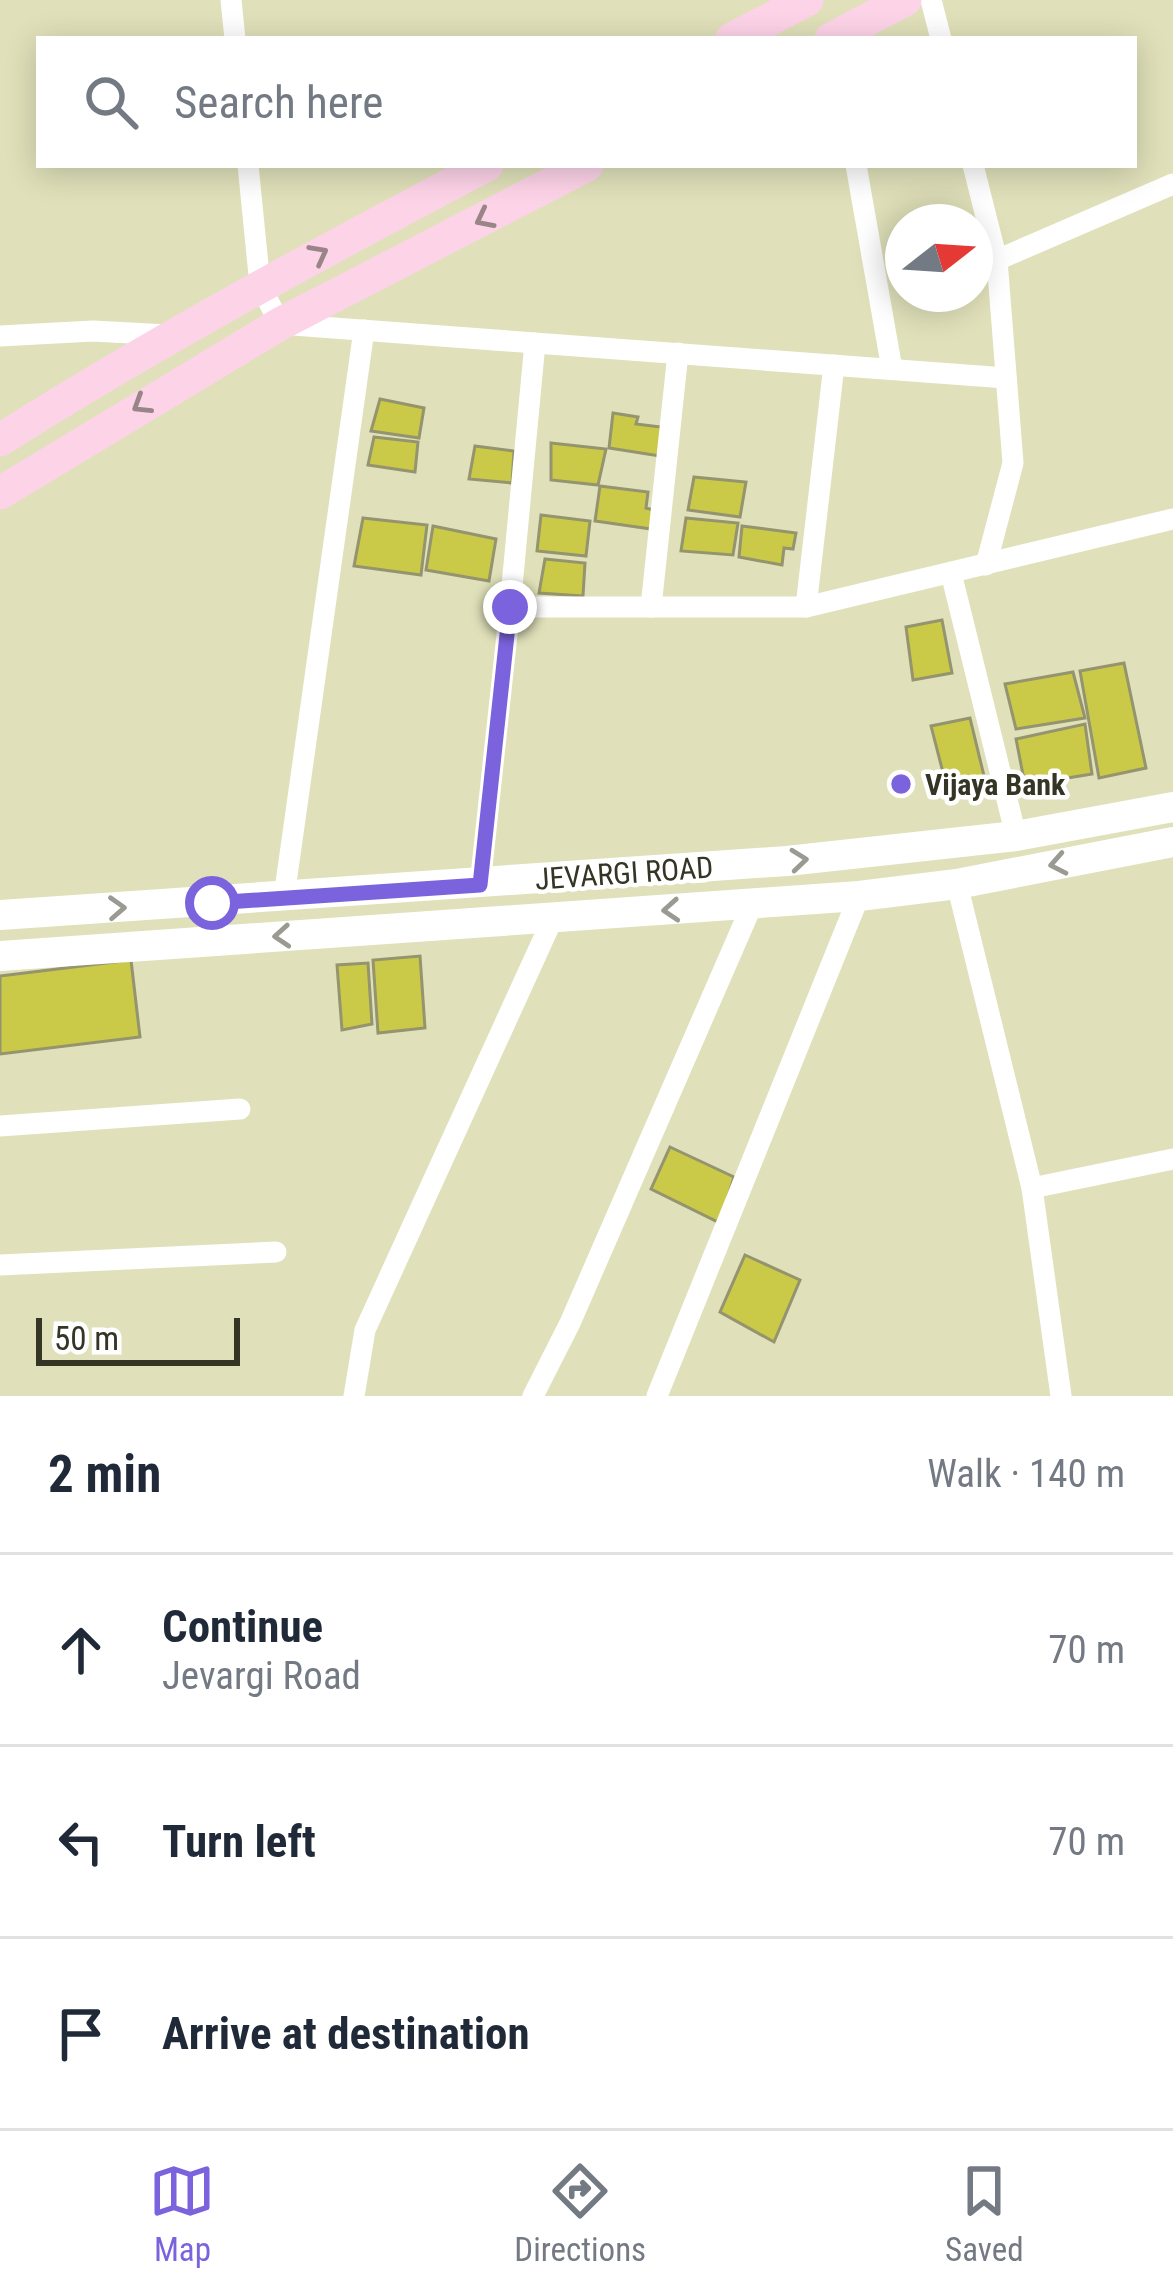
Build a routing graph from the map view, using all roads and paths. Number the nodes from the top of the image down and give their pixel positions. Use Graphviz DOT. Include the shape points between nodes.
graph roads {
  1 [pos="231,0"];
  2 [pos="807,0"];
  3 [pos="905,0"];
  4 [pos="931,0"];
  5 [pos="235,36"];
  6 [pos="738,36"];
  7 [pos="836,36"];
  8 [pos="940,36"];
  9 [pos="248,168"];
  10 [pos="481,168"];
  11 [pos="581,168"];
  12 [pos="857,168"];
  13 [pos="974,168"];
  14 [pos="1173,184"];
  15 [pos="997,260"];
  16 [pos="260,285"];
  17 [pos="280,324"];
  18 [pos="364,330"];
  19 [pos="0,336"];
  20 [pos="170,336"];
  21 [pos="535,343"];
  22 [pos="678,353"];
  23 [pos="834,365"];
  24 [pos="892,369"];
  25 [pos="1006,377"];
  26 [pos="0,440"];
  27 [pos="0,493"];
  28 [pos="1173,520"];
  29 [pos="986,565"];
  30 [pos="951,573"];
  31 [pos="510,607"];
  32 [pos="651,607"];
  33 [pos="806,608"];
  34 [pos="1173,807"];
  35 [pos="1016,836"];
  36 [pos="1173,842"];
  37 [pos="957,884"];
  38 [pos="480,885"];
  39 [pos="860,896"];
  40 [pos="284,897"];
  41 [pos="752,905"];
  42 [pos="0,915"];
  43 [pos="553,918"];
  44 [pos="0,956"];
  45 [pos="240,1109"];
  46 [pos="0,1126"];
  47 [pos="1173,1159"];
  48 [pos="1032,1188"];
  49 [pos="276,1252"];
  50 [pos="0,1265"];
  51 [pos="354,1396"];
  52 [pos="533,1396"];
  53 [pos="657,1396"];
  54 [pos="1060,1396"];
  1 -- 5 [label="street"];
  2 -- 6 [label="main road"];
  3 -- 7 [label="main road"];
  4 -- 8 [label="street"];
  9 -- 16 [label="street"];
  16 -- 10 [label="main road, one-way"];
  11 -- 17 [label="main road, one-way"];
  12 -- 24 [label="street"];
  13 -- 15 [label="street"];
  14 -- 15 [label="street"];
  15 -- 25 [label="street"];
  16 -- 17 [label="street"];
  16 -- 20 [label="main road"];
  17 -- 18 [label="street"];
  17 -- 27 [label="main road, one-way"];
  18 -- 21 [label="street"];
  18 -- 40 [label="street"];
  19 -- 20 [label="street"];
  20 -- 26 [label="main road"];
  21 -- 22 [label="street"];
  21 -- 31 [label="street"];
  22 -- 23 [label="street"];
  22 -- 32 [label="street"];
  23 -- 24 [label="street"];
  23 -- 33 [label="street"];
  24 -- 25 [label="street"];
  25 -- 29 [label="street" via="1013,463"];
  28 -- 29 [label="street"];
  29 -- 30 [label="street"];
  30 -- 33 [label="street"];
  30 -- 35 [label="street"];
  31 -- 32 [label="street"];
  31 -- 38 [label="street"];
  32 -- 33 [label="street"];
  34 -- 35 [label="main road, JEVARGI ROAD"];
  38 -- 35 [label="main road, JEVARGI ROAD, one-way"];
  36 -- 37 [label="main road, one-way"];
  37 -- 39 [label="main road"];
  37 -- 48 [label="street"];
  38 -- 40 [label="main road, JEVARGI ROAD"];
  39 -- 41 [label="main road"];
  39 -- 53 [label="street"];
  42 -- 40 [label="main road, JEVARGI ROAD, one-way"];
  41 -- 43 [label="main road, one-way"];
  41 -- 52 [label="street"];
  43 -- 44 [label="main road, one-way"];
  43 -- 51 [label="street" via="365,1330"];
  45 -- 46 [label="street"];
  47 -- 48 [label="street"];
  48 -- 54 [label="street"];
  49 -- 50 [label="street"];
}
